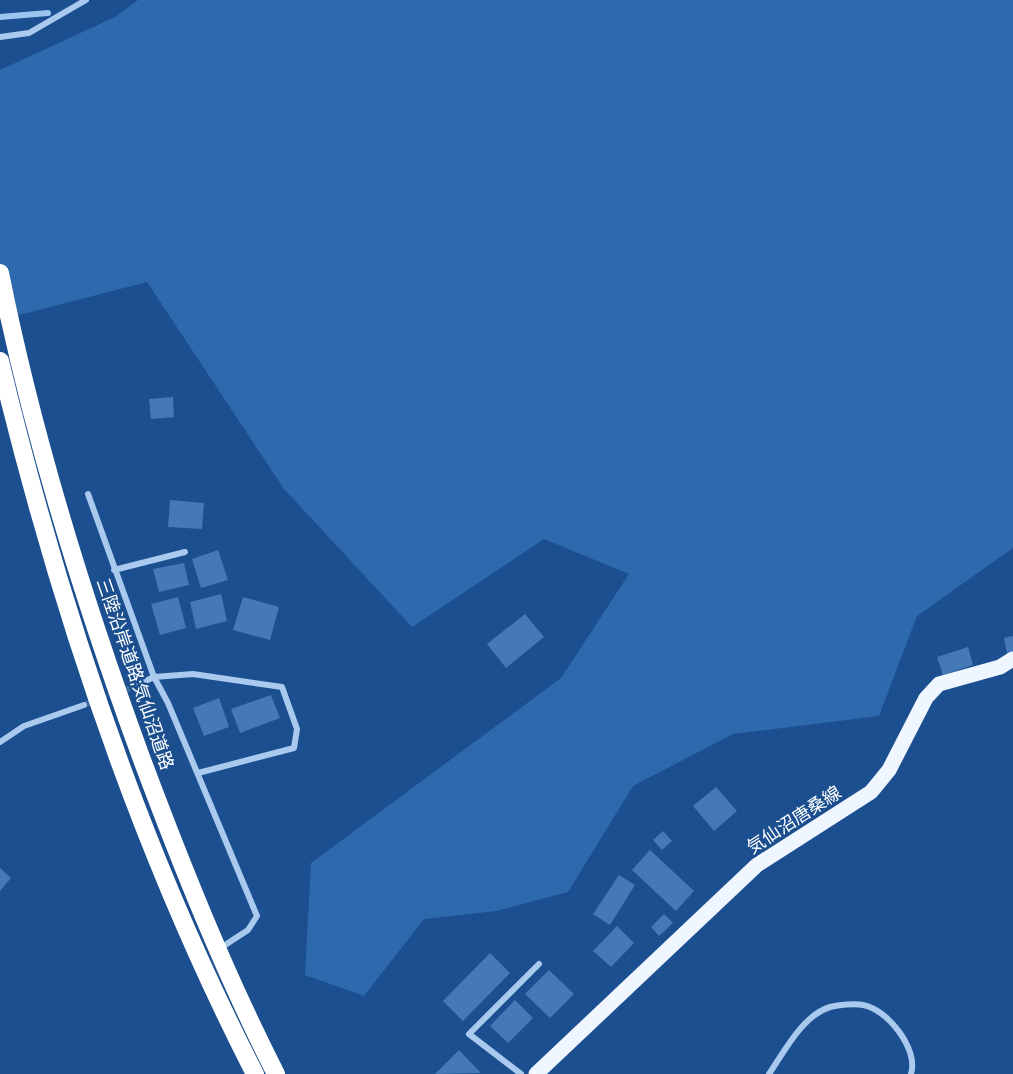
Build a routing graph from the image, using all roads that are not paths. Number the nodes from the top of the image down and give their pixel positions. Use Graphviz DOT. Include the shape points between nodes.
graph roads {
  1 [pos="87,0"];
  2 [pos="0,37"];
  3 [pos="0,273"];
  4 [pos="0,361"];
  5 [pos="88,494"];
  6 [pos="185,552"];
  7 [pos="114,570"];
  8 [pos="1013,659"];
  9 [pos="154,677"];
  10 [pos="133,687"];
  11 [pos="84,705"];
  12 [pos="0,742"];
  13 [pos="198,773"];
  14 [pos="219,950"];
  15 [pos="539,963"];
  16 [pos="255,1074"];
  17 [pos="276,1074"];
  18 [pos="521,1074"];
  19 [pos="536,1074"];
  20 [pos="769,1074"];
  21 [pos="910,1074"];
  1 -- 2 [label="street" via="29,33"];
  3 -- 14 [label="highway, 三陸沿岸道路;気仙沼道路" via="28,397 75,567 172,840"];
  4 -- 16 [label="highway" via="55,572 99,708 151,846"];
  5 -- 7 [label="street"];
  6 -- 7 [label="street"];
  7 -- 9 [label="street"];
  8 -- 19 [label="main road, 気仙沼唐桑線" via="1000,667 939,684 926,698 889,770 871,792 757,865"];
  9 -- 10 [label="street"];
  9 -- 13 [label="street"];
  9 -- 13 [label="street" via="193,674 282,687 297,729 294,748"];
  11 -- 12 [label="street" via="24,726"];
  13 -- 14 [label="street" via="257,916 248,930"];
  14 -- 17 [label="highway, 三陸沿岸道路;気仙沼道路"];
  15 -- 18 [label="street" via="469,1034"];
  20 -- 21 [label="street" via="809,1019 830,1007 863,1005 893,1023 907,1043 913,1067"];
}
